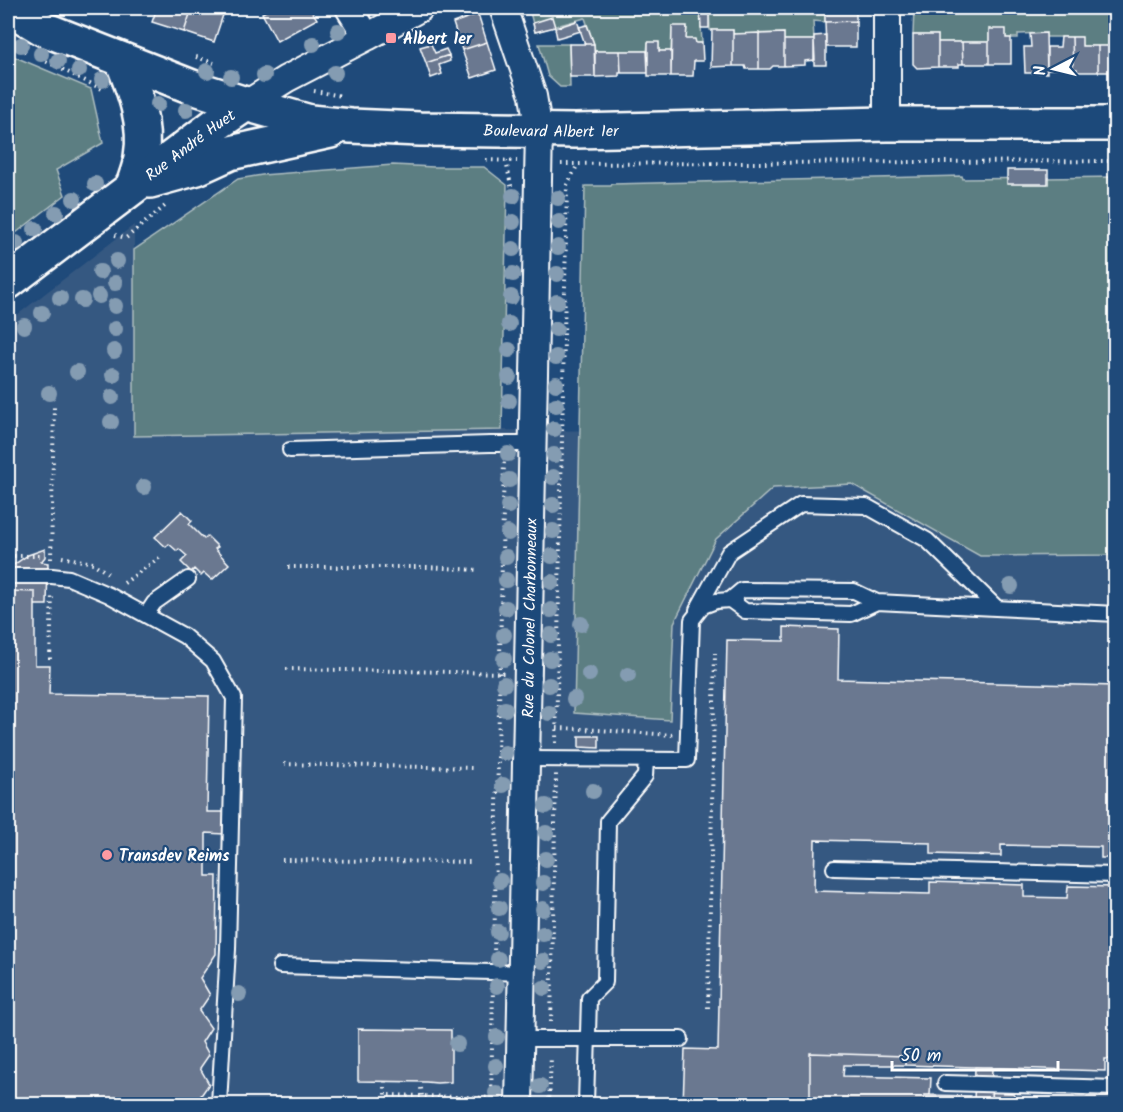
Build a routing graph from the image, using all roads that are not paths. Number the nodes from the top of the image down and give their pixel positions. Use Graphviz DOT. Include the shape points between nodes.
graph roads {
  1 [pos="9,8"];
  2 [pos="349,8"];
  3 [pos="420,8"];
  4 [pos="503,8"];
  5 [pos="887,8"];
  6 [pos="367,37"];
  7 [pos="122,60"];
  8 [pos="246,104"];
  9 [pos="349,111"];
  10 [pos="887,124"];
  11 [pos="1116,124"];
  12 [pos="539,131"];
  13 [pos="134,185"];
  14 [pos="8,282"];
  15 [pos="533,444"];
  16 [pos="290,450"];
  17 [pos="8,576"];
  18 [pos="188,579"];
  19 [pos="730,600"];
  20 [pos="877,602"];
  21 [pos="997,608"];
  22 [pos="1116,614"];
  23 [pos="146,615"];
  24 [pos="692,620"];
  25 [pos="526,759"];
  26 [pos="646,760"];
  27 [pos="834,868"];
  28 [pos="1116,875"];
  29 [pos="280,966"];
  30 [pos="522,973"];
  31 [pos="521,1039"];
  32 [pos="588,1039"];
  33 [pos="681,1039"];
  34 [pos="945,1083"];
  35 [pos="1116,1088"];
  36 [pos="519,1102"];
  37 [pos="219,1104"];
  38 [pos="586,1104"];
  1 -- 7 [label="main road, Boulevard Albert 1er" via="44,29"];
  2 -- 6 [label="street"];
  3 -- 6 [label="street"];
  4 -- 12 [label="street, Rue du Colonel Charbonneaux" via="533,96"];
  5 -- 10 [label="street"];
  6 -- 8 [label="street"];
  7 -- 8 [label="main road, Boulevard Albert 1er"];
  7 -- 13 [label="main road, Rue André Huet" via="142,130"];
  8 -- 9 [label="main road, Boulevard Albert 1er" via="310,122"];
  8 -- 13 [label="main road, Rue André Huet"];
  9 -- 12 [label="main road, Boulevard Albert 1er" via="420,129"];
  9 -- 13 [label="main road" via="197,168"];
  10 -- 11 [label="main road, Boulevard Albert 1er"];
  10 -- 12 [label="main road, Boulevard Albert 1er"];
  12 -- 15 [label="street, Rue du Colonel Charbonneaux"];
  13 -- 14 [label="main road, Rue André Huet"];
  15 -- 16 [label="lane"];
  15 -- 25 [label="street, Rue du Colonel Charbonneaux"];
  17 -- 23 [label="lane" via="69,578"];
  18 -- 23 [label="lane" via="154,603"];
  19 -- 20 [label="lane" via="742,590 854,591"];
  19 -- 20 [label="lane" via="745,611 851,614"];
  19 -- 24 [label="lane" via="703,606"];
  20 -- 21 [label="lane"];
  21 -- 22 [label="lane"];
  21 -- 24 [label="lane" via="927,540 866,506 801,504 729,552"];
  23 -- 37 [label="lane" via="184,636 213,661 234,698 228,950"];
  24 -- 26 [label="lane" via="687,760"];
  25 -- 26 [label="lane"];
  25 -- 30 [label="street, Rue du Colonel Charbonneaux"];
  26 -- 32 [label="lane" via="645,776 608,821 605,982 589,998"];
  27 -- 28 [label="lane"];
  29 -- 30 [label="lane"];
  30 -- 31 [label="street, Rue du Colonel Charbonneaux"];
  31 -- 32 [label="lane"];
  31 -- 36 [label="street, Rue du Colonel Charbonneaux"];
  32 -- 33 [label="lane"];
  32 -- 38 [label="lane"];
  34 -- 35 [label="lane"];
}
